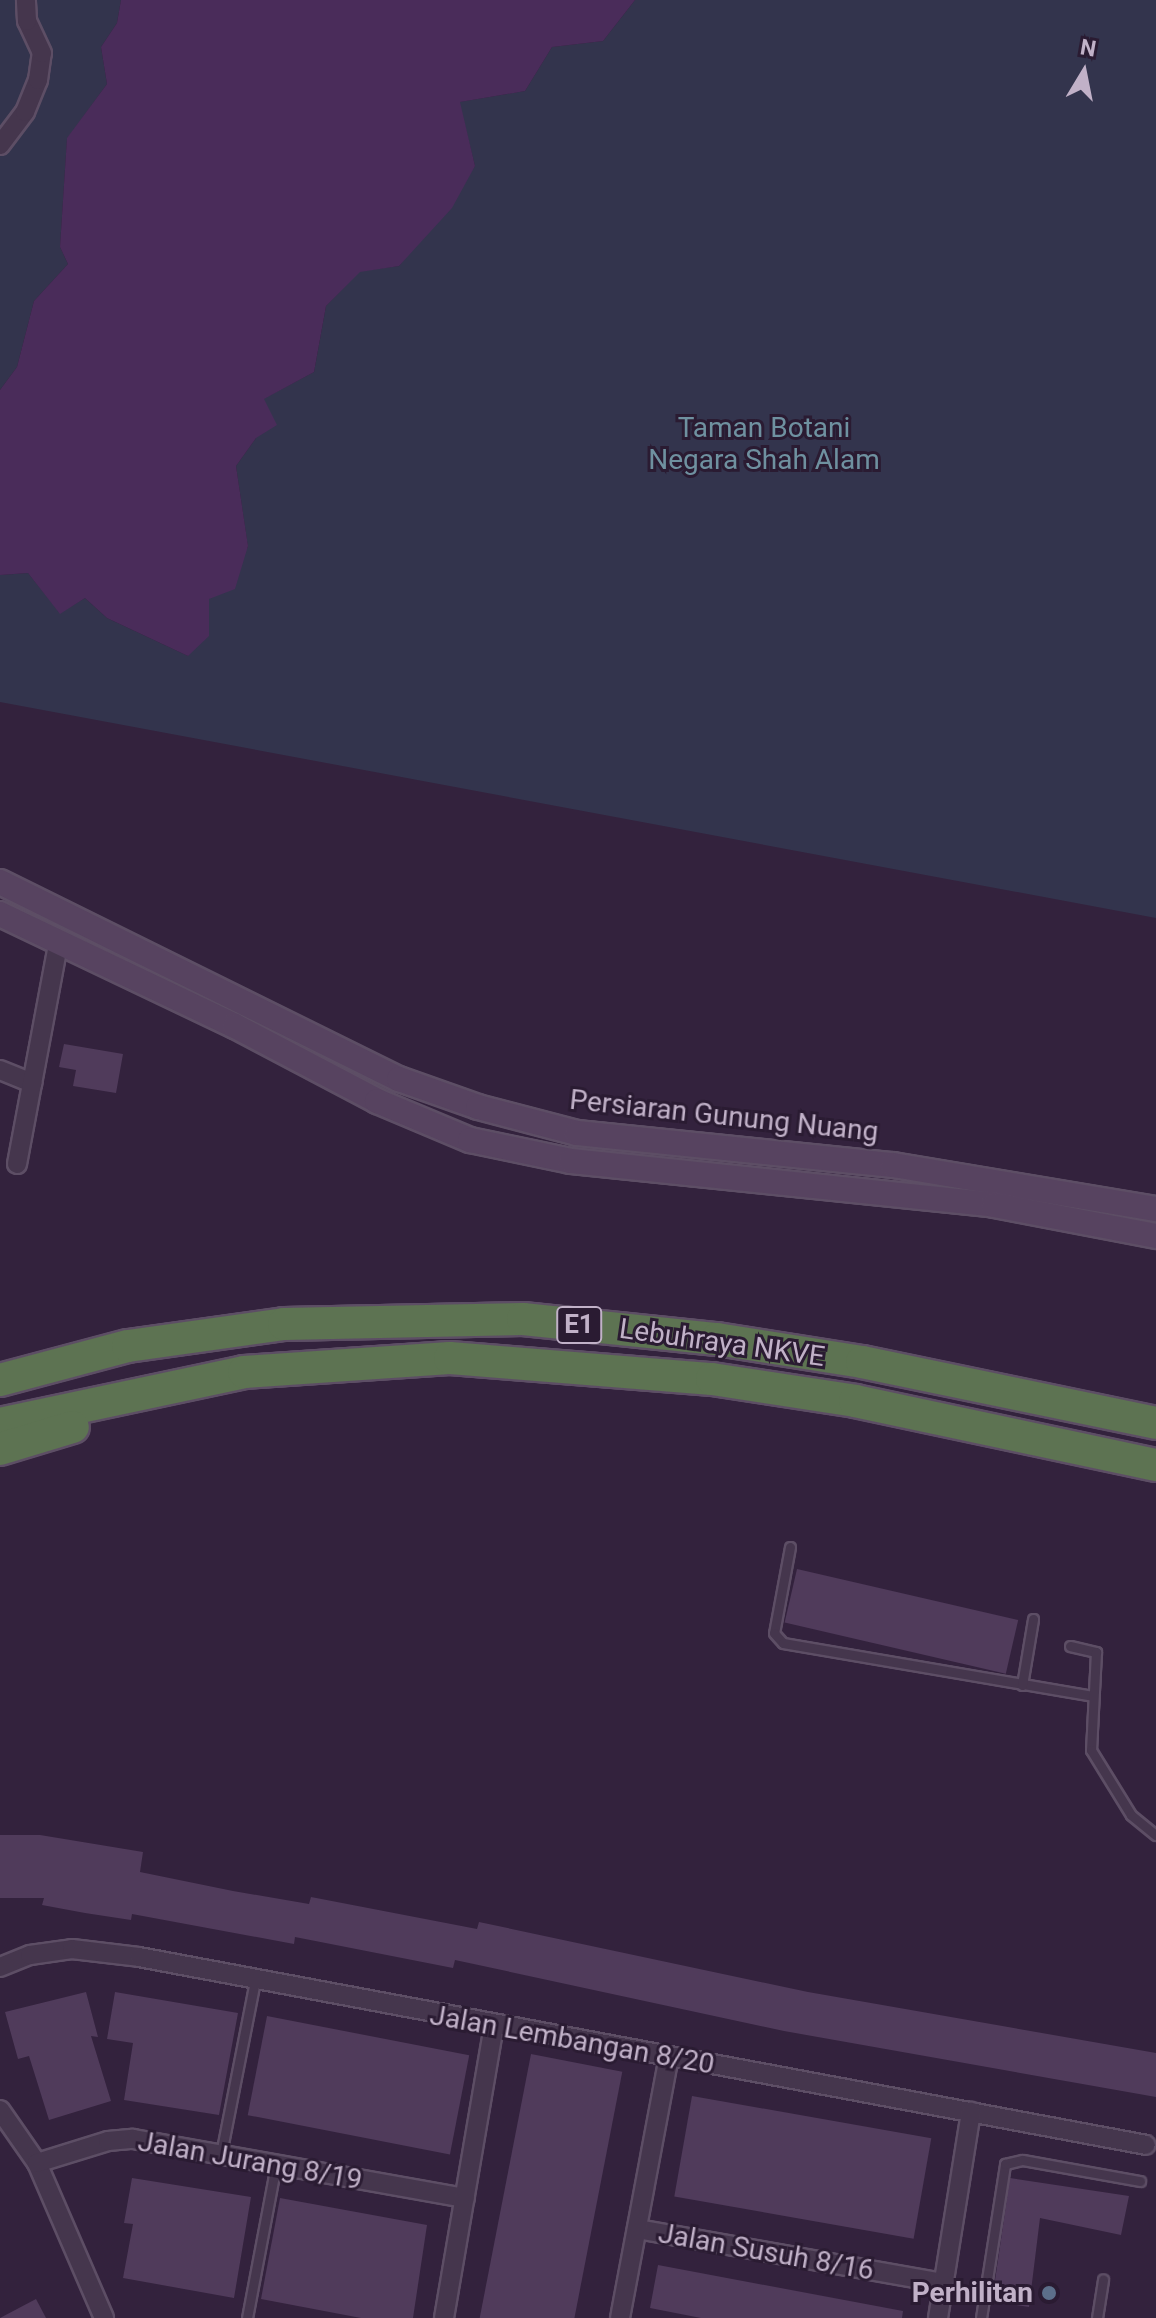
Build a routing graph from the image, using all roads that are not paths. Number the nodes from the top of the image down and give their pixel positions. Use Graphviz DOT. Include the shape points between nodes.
graph roads {
  1 [pos="26,0"];
  2 [pos="0,145"];
  3 [pos="0,882"];
  4 [pos="0,914"];
  5 [pos="59,940"];
  6 [pos="0,1070"];
  7 [pos="32,1083"];
  8 [pos="17,1164"];
  9 [pos="1156,1209"];
  10 [pos="1156,1236"];
  11 [pos="244,1372"];
  12 [pos="0,1380"];
  13 [pos="1156,1423"];
  14 [pos="0,1424"];
  15 [pos="0,1449"];
  16 [pos="1156,1465"];
  17 [pos="790,1547"];
  18 [pos="1033,1619"];
  19 [pos="1070,1646"];
  20 [pos="1022,1685"];
  21 [pos="1092,1696"];
  22 [pos="1156,1835"];
  23 [pos="0,1967"];
  24 [pos="255,1981"];
  25 [pos="494,2025"];
  26 [pos="669,2057"];
  27 [pos="0,2110"];
  28 [pos="971,2112"];
  29 [pos="1146,2145"];
  30 [pos="221,2155"];
  31 [pos="37,2163"];
  32 [pos="276,2165"];
  33 [pos="1140,2181"];
  34 [pos="465,2198"];
  35 [pos="637,2229"];
  36 [pos="1103,2279"];
  37 [pos="943,2283"];
  38 [pos="104,2318"];
  39 [pos="247,2318"];
  40 [pos="444,2318"];
  41 [pos="620,2318"];
  42 [pos="938,2318"];
  43 [pos="981,2318"];
  44 [pos="1097,2318"];
  1 -- 2 [label="street" via="27,21 42,53 38,80 25,112"];
  3 -- 9 [label="street, Persiaran Gunung Nuang" via="399,1079 478,1107 577,1133 893,1165"];
  4 -- 5 [label="street"];
  5 -- 7 [label="street"];
  5 -- 10 [label="street" via="377,1101 470,1140 571,1161 994,1205"];
  6 -- 7 [label="street"];
  7 -- 8 [label="street"];
  11 -- 14 [label="highway, Lebuhraya NKVE / E1"];
  11 -- 15 [label="highway"];
  11 -- 16 [label="highway, Lebuhraya NKVE / E1" via="450,1358 624,1369 855,1401"];
  12 -- 13 [label="highway, Lebuhraya NKVE / E1" via="128,1346 256,1327 393,1318 523,1319 847,1359"];
  17 -- 20 [label="lane" via="774,1633 783,1643"];
  18 -- 20 [label="lane"];
  19 -- 21 [label="lane" via="1096,1652"];
  20 -- 21 [label="lane"];
  21 -- 22 [label="lane" via="1091,1750 1131,1815"];
  23 -- 24 [label="street, Jalan Lembangan 8/20" via="30,1955 72,1949"];
  24 -- 25 [label="street, Jalan Lembangan 8/20"];
  24 -- 30 [label="lane"];
  25 -- 26 [label="street, Jalan Lembangan 8/20"];
  25 -- 34 [label="street"];
  26 -- 28 [label="street, Jalan Lembangan 8/20"];
  26 -- 35 [label="street"];
  27 -- 31 [label="street"];
  28 -- 29 [label="street, Jalan Lembangan 8/20"];
  28 -- 37 [label="street"];
  30 -- 31 [label="street, Jalan Jurang 8/19" via="133,2139 108,2141"];
  30 -- 32 [label="street, Jalan Jurang 8/19"];
  31 -- 38 [label="street"];
  32 -- 34 [label="street, Jalan Jurang 8/19"];
  32 -- 39 [label="lane"];
  33 -- 43 [label="lane" via="1023,2160 1005,2164"];
  34 -- 40 [label="street"];
  35 -- 37 [label="street, Jalan Susuh 8/16"];
  35 -- 41 [label="street"];
  36 -- 44 [label="lane"];
  37 -- 42 [label="street"];
}
